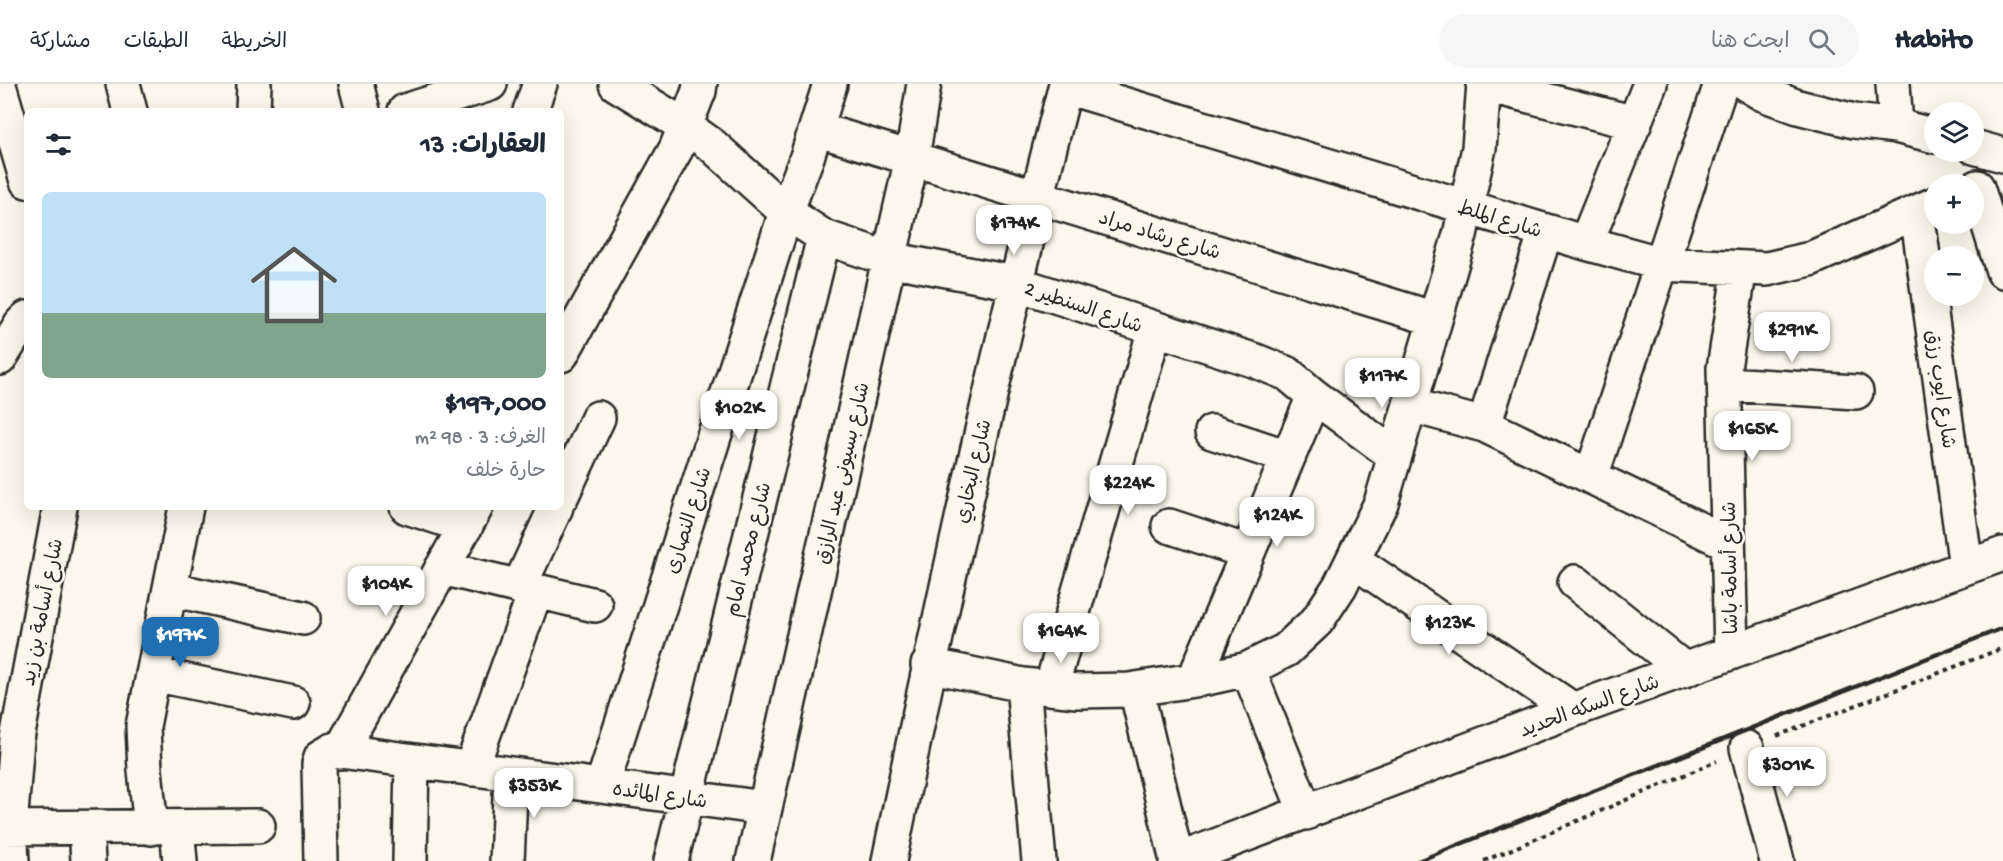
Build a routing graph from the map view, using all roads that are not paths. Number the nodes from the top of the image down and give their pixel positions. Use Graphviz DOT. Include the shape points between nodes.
graph roads {
  1 [pos="123,84"];
  2 [pos="254,84"];
  3 [pos="356,84"];
  4 [pos="490,84"];
  5 [pos="540,84"];
  6 [pos="616,84"];
  7 [pos="700,84"];
  8 [pos="830,84"];
  9 [pos="924,84"];
  10 [pos="1484,84"];
  11 [pos="1650,84"];
  12 [pos="1721,84"];
  13 [pos="1746,84"];
  14 [pos="1893,84"];
  15 [pos="1066,85"];
  16 [pos="0,89"];
  17 [pos="129,108"];
  18 [pos="253,108"];
  19 [pos="362,108"];
  20 [pos="414,108"];
  21 [pos="531,108"];
  22 [pos="1635,123"];
  23 [pos="685,126"];
  24 [pos="1896,126"];
  25 [pos="816,129"];
  26 [pos="1924,133"];
  27 [pos="1984,150"];
  28 [pos="2003,155"];
  29 [pos="912,158"];
  30 [pos="15,164"];
  31 [pos="1985,184"];
  32 [pos="1037,197"];
  33 [pos="1466,207"];
  34 [pos="1924,209"];
  35 [pos="786,212"];
  36 [pos="1546,231"];
  37 [pos="1929,234"];
  38 [pos="824,237"];
  39 [pos="1586,243"];
  40 [pos="889,259"];
  41 [pos="1662,264"];
  42 [pos="1740,268"];
  43 [pos="2003,271"];
  44 [pos="1015,283"];
  45 [pos="1435,319"];
  46 [pos="24,321"];
  47 [pos="1155,329"];
  48 [pos="564,350"];
  49 [pos="0,358"];
  50 [pos="1725,384"];
  51 [pos="1856,392"];
  52 [pos="1314,396"];
  53 [pos="1410,405"];
  54 [pos="598,417"];
  55 [pos="1484,425"];
  56 [pos="1212,432"];
  57 [pos="1395,456"];
  58 [pos="1288,457"];
  59 [pos="1591,477"];
  60 [pos="564,491"];
  61 [pos="59,510"];
  62 [pos="185,510"];
  63 [pos="426,510"];
  64 [pos="555,510"];
  65 [pos="471,517"];
  66 [pos="1169,526"];
  67 [pos="1728,543"];
  68 [pos="1248,552"];
  69 [pos="2003,554"];
  70 [pos="1353,560"];
  71 [pos="1966,567"];
  72 [pos="442,568"];
  73 [pos="1575,582"];
  74 [pos="170,589"];
  75 [pos="526,589"];
  76 [pos="594,605"];
  77 [pos="303,618"];
  78 [pos="1731,653"];
  79 [pos="928,665"];
  80 [pos="1248,669"];
  81 [pos="1685,670"];
  82 [pos="153,674"];
  83 [pos="1194,680"];
  84 [pos="1037,687"];
  85 [pos="1136,689"];
  86 [pos="293,703"];
  87 [pos="1573,710"];
  88 [pos="1747,748"];
  89 [pos="340,752"];
  90 [pos="412,761"];
  91 [pos="471,769"];
  92 [pos="511,774"];
  93 [pos="602,786"];
  94 [pos="687,797"];
  95 [pos="765,808"];
  96 [pos="1306,813"];
  97 [pos="258,826"];
  98 [pos="5,828"];
  99 [pos="86,828"];
  100 [pos="164,828"];
  101 [pos="12,861"];
  102 [pos="88,861"];
  103 [pos="180,861"];
  104 [pos="321,861"];
  105 [pos="410,861"];
  106 [pos="507,861"];
  107 [pos="671,861"];
  108 [pos="753,861"];
  109 [pos="888,861"];
  110 [pos="1039,861"];
  111 [pos="1177,861"];
  112 [pos="1777,861"];
  1 -- 17 [label="street"];
  2 -- 18 [label="street"];
  3 -- 19 [label="street"];
  4 -- 20 [label="street"];
  5 -- 21 [label="street"];
  6 -- 23 [label="street, شارع السنطير 2"];
  7 -- 23 [label="street"];
  8 -- 25 [label="street, شارع النصارى"];
  9 -- 29 [label="street, شارع بسيونى عبد الرازق"];
  10 -- 22 [label="street"];
  10 -- 33 [label="street" via="1479,148"];
  11 -- 22 [label="street"];
  12 -- 41 [label="street"];
  13 -- 24 [label="street" via="1798,107 1854,121"];
  14 -- 24 [label="street"];
  15 -- 32 [label="street, شارع البخاري"];
  15 -- 33 [label="street, شارع الملط"];
  16 -- 30 [label="street"];
  22 -- 39 [label="street"];
  23 -- 35 [label="street, شارع السنطير 2"];
  23 -- 48 [label="street" via="676,149"];
  24 -- 26 [label="street"];
  25 -- 29 [label="street, شارع رشاد مراد"];
  25 -- 35 [label="street, شارع النصارى"];
  27 -- 28 [label="street"];
  29 -- 32 [label="street, شارع رشاد مراد"];
  29 -- 40 [label="street, شارع بسيونى عبد الرازق"];
  31 -- 43 [label="street"];
  32 -- 44 [label="street, شارع البخاري"];
  32 -- 45 [label="street, شارع رشاد مراد"];
  33 -- 36 [label="street, شارع الملط"];
  33 -- 45 [label="street"];
  34 -- 42 [label="street, شارع الملط" via="1810,259 1767,269"];
  35 -- 38 [label="street, شارع السنطير 2"];
  35 -- 93 [label="street, شارع النصارى"];
  36 -- 39 [label="street, شارع الملط"];
  36 -- 55 [label="street"];
  37 -- 71 [label="street, شارع ايوب رزق"];
  38 -- 40 [label="street, شارع السنطير 2"];
  38 -- 94 [label="street, شارع محمد امام"];
  39 -- 41 [label="street, شارع الملط"];
  40 -- 44 [label="street, شارع السنطير 2"];
  40 -- 95 [label="street, شارع بسيونى عبد الرازق"];
  41 -- 42 [label="street, شارع الملط"];
  41 -- 59 [label="street"];
  42 -- 50 [label="street, شارع أسامة باشا"];
  44 -- 47 [label="street, شارع السنطير 2"];
  44 -- 79 [label="street, شارع البخاري"];
  45 -- 53 [label="street"];
  46 -- 49 [label="street"];
  47 -- 52 [label="street, شارع السنطير 2" via="1288,374"];
  47 -- 84 [label="street"];
  50 -- 51 [label="street"];
  50 -- 67 [label="street, شارع أسامة باشا"];
  52 -- 57 [label="street, شارع السنطير 2"];
  52 -- 58 [label="street"];
  53 -- 55 [label="street"];
  53 -- 57 [label="street"];
  54 -- 60 [label="street"];
  55 -- 59 [label="street"];
  56 -- 58 [label="street"];
  57 -- 70 [label="street" via="1381,503"];
  58 -- 68 [label="street"];
  59 -- 67 [label="street"];
  61 -- 98 [label="street, شارع أسامة بن زيد" via="17,739"];
  62 -- 74 [label="street"];
  63 -- 65 [label="street"];
  64 -- 75 [label="street" via="526,572"];
  65 -- 72 [label="street"];
  66 -- 68 [label="street"];
  67 -- 78 [label="street, شارع أسامة باشا"];
  68 -- 83 [label="street"];
  69 -- 71 [label="street, شارع السكه الحديد"];
  70 -- 80 [label="street" via="1317,621 1286,650"];
  70 -- 87 [label="street"];
  71 -- 78 [label="street, شارع السكه الحديد"];
  72 -- 75 [label="street"];
  72 -- 89 [label="street"];
  73 -- 81 [label="street"];
  74 -- 77 [label="street"];
  74 -- 82 [label="street"];
  75 -- 76 [label="street"];
  75 -- 91 [label="street" via="531,604"];
  78 -- 81 [label="street, شارع السكه الحديد"];
  79 -- 84 [label="street"];
  79 -- 109 [label="street, شارع البخاري"];
  80 -- 83 [label="street"];
  80 -- 96 [label="street"];
  81 -- 87 [label="street, شارع السكه الحديد"];
  82 -- 86 [label="street"];
  82 -- 100 [label="street" via="143,726 144,770"];
  83 -- 85 [label="street"];
  84 -- 85 [label="street" via="1077,691"];
  84 -- 110 [label="street"];
  85 -- 111 [label="street"];
  87 -- 96 [label="street, شارع السكه الحديد"];
  88 -- 112 [label="street"];
  89 -- 90 [label="street, شارع المائده"];
  89 -- 104 [label="street" via="333,750 321,757"];
  90 -- 91 [label="street, شارع المائده"];
  90 -- 105 [label="street"];
  91 -- 92 [label="street, شارع المائده"];
  92 -- 93 [label="street, شارع المائده"];
  92 -- 106 [label="street"];
  93 -- 94 [label="street, شارع المائده"];
  94 -- 95 [label="street, شارع المائده"];
  94 -- 107 [label="street, شارع محمد امام"];
  95 -- 108 [label="street, شارع بسيونى عبد الرازق"];
  96 -- 111 [label="street, شارع السكه الحديد"];
  97 -- 100 [label="street"];
  98 -- 99 [label="street"];
  98 -- 101 [label="street, شارع أسامة بن زيد"];
  99 -- 100 [label="street"];
  99 -- 102 [label="street"];
  100 -- 103 [label="street"];
}
